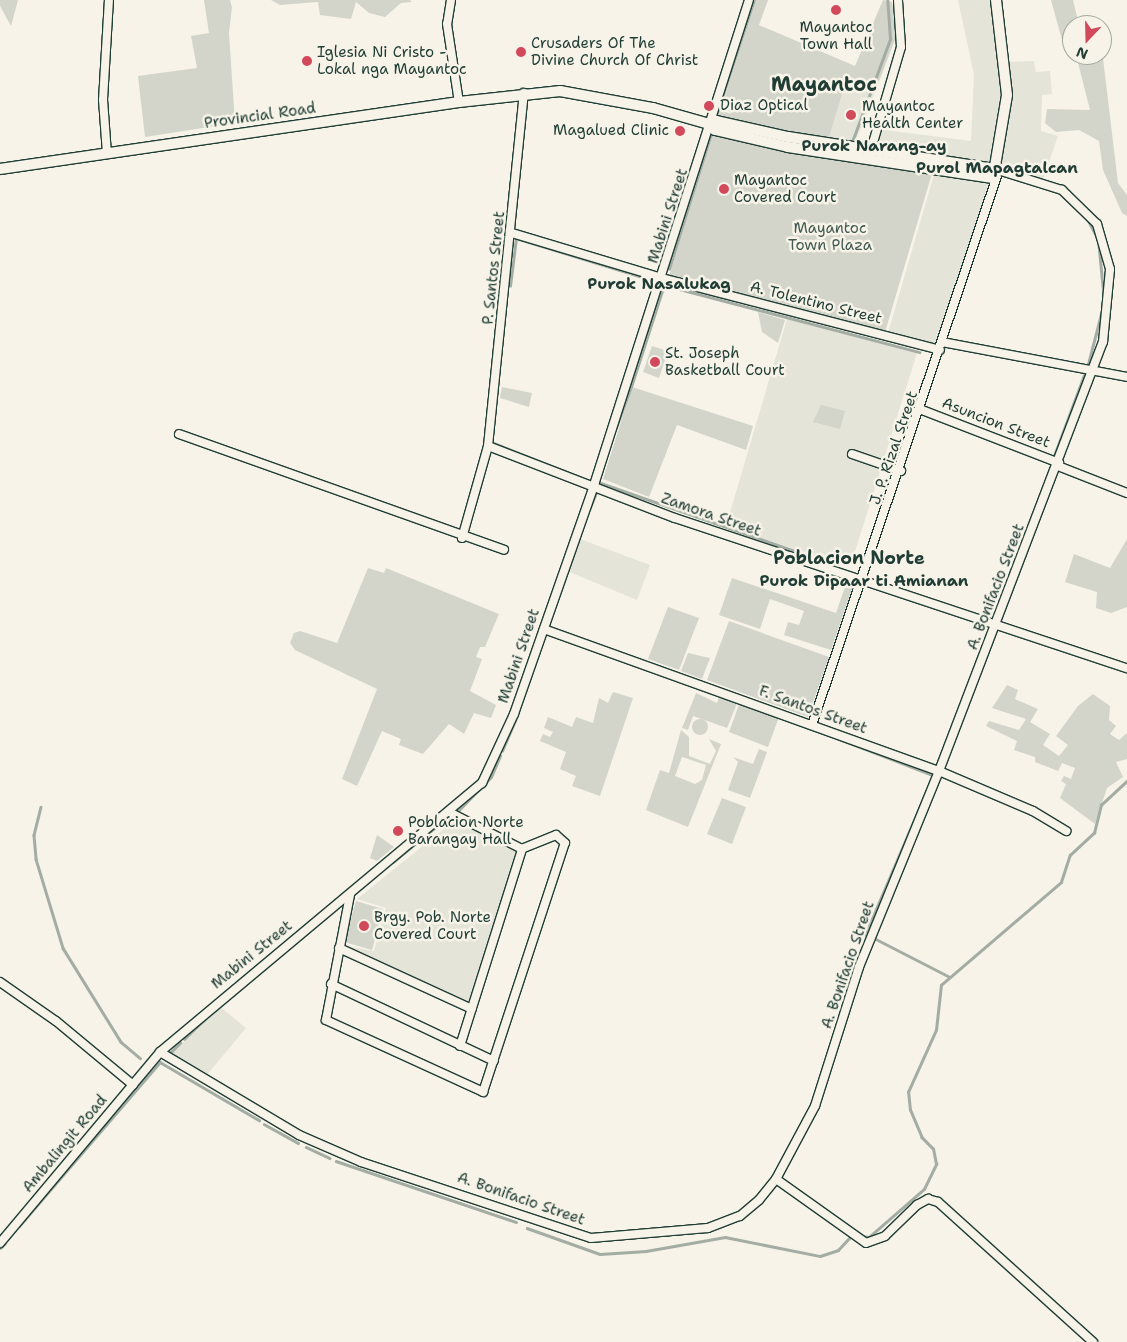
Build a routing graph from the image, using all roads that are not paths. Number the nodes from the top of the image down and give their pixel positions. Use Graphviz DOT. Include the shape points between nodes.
graph roads {
  1 [pos="109,0"];
  2 [pos="451,0"];
  3 [pos="749,0"];
  4 [pos="898,0"];
  5 [pos="996,0"];
  6 [pos="524,93"];
  7 [pos="459,102"];
  8 [pos="709,124"];
  9 [pos="107,154"];
  10 [pos="869,155"];
  11 [pos="0,169"];
  12 [pos="998,173"];
  13 [pos="512,233"];
  14 [pos="662,278"];
  15 [pos="941,346"];
  16 [pos="1094,372"];
  17 [pos="1127,377"];
  18 [pos="922,410"];
  19 [pos="179,434"];
  20 [pos="488,446"];
  21 [pos="852,454"];
  22 [pos="1059,464"];
  23 [pos="901,471"];
  24 [pos="594,485"];
  25 [pos="1127,493"];
  26 [pos="462,538"];
  27 [pos="504,550"];
  28 [pos="863,580"];
  29 [pos="997,622"];
  30 [pos="544,629"];
  31 [pos="1127,668"];
  32 [pos="812,725"];
  33 [pos="939,771"];
  34 [pos="451,813"];
  35 [pos="1066,830"];
  36 [pos="522,849"];
  37 [pos="350,895"];
  38 [pos="339,948"];
  39 [pos="0,982"];
  40 [pos="331,984"];
  41 [pos="472,1009"];
  42 [pos="460,1046"];
  43 [pos="160,1052"];
  44 [pos="152,1061"];
  45 [pos="494,1061"];
  46 [pos="133,1085"];
  47 [pos="776,1179"];
  48 [pos="0,1243"];
  49 [pos="1093,1342"];
  1 -- 9 [label="street" via="103,100"];
  2 -- 7 [label="street" via="447,24"];
  3 -- 8 [label="street, Mabini Street"];
  4 -- 10 [label="street" via="901,47"];
  5 -- 12 [label="main road" via="1007,88"];
  6 -- 7 [label="main road, Provincial Road"];
  6 -- 8 [label="main road, Provincial Road" via="589,94"];
  6 -- 13 [label="street, P. Santos Street"];
  7 -- 9 [label="main road, Provincial Road"];
  8 -- 10 [label="main road, Provincial Road" via="716,121 785,141"];
  8 -- 14 [label="street, Mabini Street"];
  9 -- 11 [label="main road, Provincial Road"];
  10 -- 12 [label="main road, Provincial Road"];
  12 -- 15 [label="street, J. P. Rizal Street"];
  12 -- 16 [label="street, A. Bonifacio Street" via="1070,195 1102,233 1110,269 1110,304"];
  13 -- 14 [label="street, A. Tolentino Street"];
  13 -- 20 [label="street, P. Santos Street"];
  14 -- 15 [label="street, A. Tolentino Street"];
  14 -- 24 [label="street, Mabini Street"];
  15 -- 16 [label="street, A. Tolentino Street"];
  15 -- 18 [label="street, J. P. Rizal Street"];
  16 -- 17 [label="street, A. Tolentino Street"];
  16 -- 22 [label="street, A. Bonifacio Street"];
  18 -- 22 [label="street, Asuncion Street"];
  18 -- 23 [label="street, J. P. Rizal Street"];
  19 -- 26 [label="street"];
  20 -- 24 [label="street, Zamora Street"];
  20 -- 26 [label="street, P. Santos Street"];
  21 -- 23 [label="street"];
  22 -- 25 [label="street, Asuncion Street"];
  22 -- 29 [label="street, A. Bonifacio Street"];
  23 -- 28 [label="street, J. P. Rizal Street"];
  24 -- 28 [label="street, Zamora Street" via="675,518"];
  24 -- 30 [label="street, Mabini Street"];
  26 -- 27 [label="street"];
  28 -- 29 [label="street, Zamora Street"];
  28 -- 32 [label="street, J. P. Rizal Street"];
  29 -- 31 [label="street, Zamora Street"];
  29 -- 33 [label="street, A. Bonifacio Street"];
  30 -- 32 [label="street, F. Santos Street"];
  30 -- 34 [label="street, Mabini Street" via="491,767 470,797"];
  32 -- 33 [label="street, F. Santos Street"];
  33 -- 35 [label="street, F. Santos Street"];
  33 -- 47 [label="street, A. Bonifacio Street" via="858,967 815,1106"];
  34 -- 36 [label="street"];
  34 -- 37 [label="street, Mabini Street"];
  36 -- 41 [label="street"];
  36 -- 45 [label="street" via="556,835 565,843"];
  37 -- 38 [label="street"];
  37 -- 43 [label="street, Mabini Street" via="244,977"];
  38 -- 40 [label="street"];
  38 -- 41 [label="street"];
  39 -- 46 [label="street" via="56,1021"];
  40 -- 42 [label="street"];
  40 -- 45 [label="street" via="325,1015 329,1022 473,1091 483,1092"];
  41 -- 42 [label="street"];
  42 -- 45 [label="street"];
  43 -- 44 [label="street, Mabini Street"];
  43 -- 47 [label="street, A. Bonifacio Street" via="299,1135 361,1162 591,1238 679,1232 726,1223 759,1200"];
  44 -- 46 [label="street, Ambalingit Road"];
  46 -- 48 [label="street, Ambalingit Road"];
  47 -- 49 [label="street" via="866,1243 885,1236 917,1205 928,1199 938,1202"];
}
